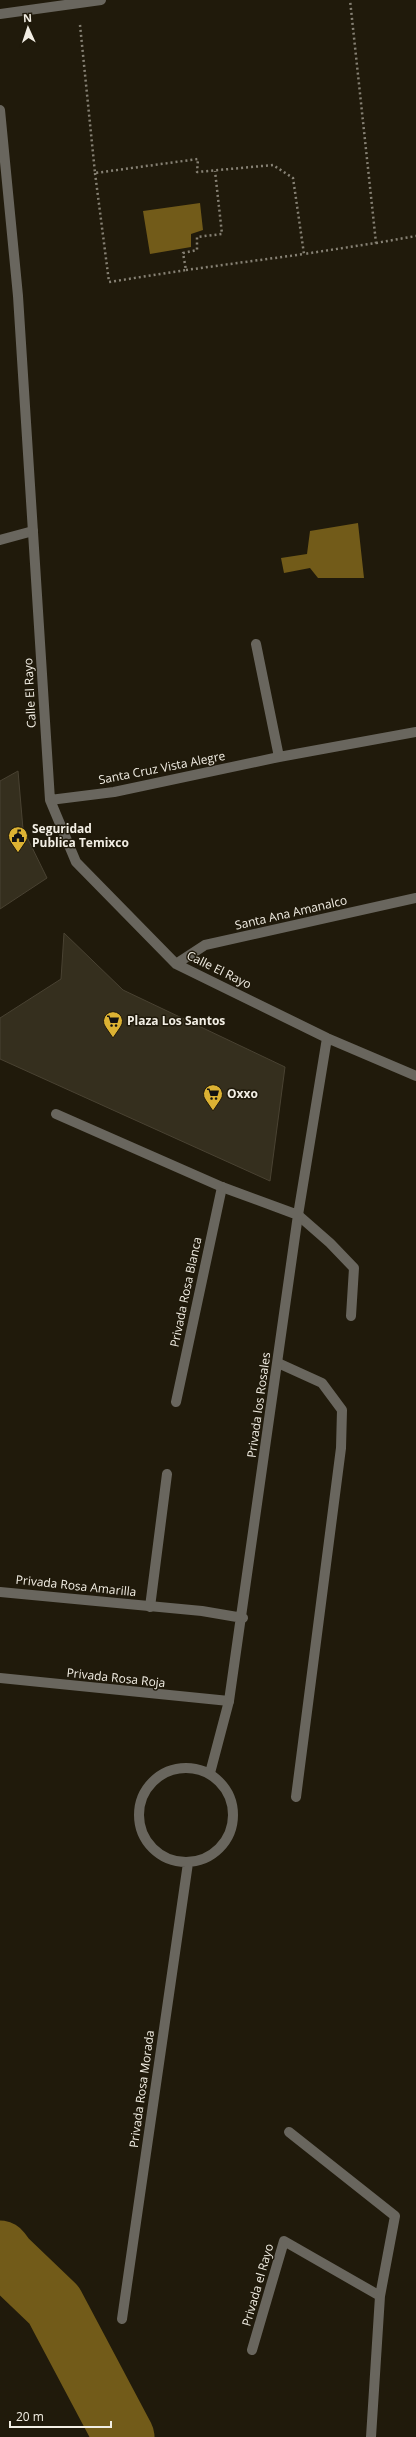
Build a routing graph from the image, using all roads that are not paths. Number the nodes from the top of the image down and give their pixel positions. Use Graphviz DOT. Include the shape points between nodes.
graph roads {
  1 [pos="101,0"];
  2 [pos="0,14"];
  3 [pos="0,110"];
  4 [pos="33,531"];
  5 [pos="0,540"];
  6 [pos="256,644"];
  7 [pos="416,732"];
  8 [pos="279,757"];
  9 [pos="50,800"];
  10 [pos="416,898"];
  11 [pos="176,964"];
  12 [pos="327,1038"];
  13 [pos="416,1076"];
  14 [pos="56,1114"];
  15 [pos="222,1187"];
  16 [pos="298,1215"];
  17 [pos="351,1316"];
  18 [pos="278,1363"];
  19 [pos="176,1402"];
  20 [pos="167,1474"];
  21 [pos="0,1592"];
  22 [pos="150,1607"];
  23 [pos="243,1618"];
  24 [pos="0,1678"];
  25 [pos="229,1701"];
  26 [pos="210,1774"];
  27 [pos="296,1797"];
  28 [pos="188,1863"];
  29 [pos="289,2132"];
  30 [pos="380,2296"];
  31 [pos="122,2319"];
  32 [pos="252,2350"];
  33 [pos="371,2437"];
  1 -- 2 [label="street"];
  3 -- 4 [label="street, Calle El Rayo" via="18,296"];
  4 -- 5 [label="street"];
  4 -- 9 [label="street, Calle El Rayo"];
  6 -- 8 [label="street"];
  7 -- 8 [label="street, Santa Cruz Vista Alegre"];
  8 -- 9 [label="street, Santa Cruz Vista Alegre" via="114,792"];
  9 -- 11 [label="street, Calle El Rayo" via="76,862"];
  10 -- 11 [label="street, Santa Ana Amanalco" via="205,946"];
  11 -- 12 [label="street, Calle El Rayo"];
  12 -- 13 [label="street, Calle El Rayo"];
  12 -- 16 [label="street, Privada los Rosales"];
  14 -- 15 [label="street"];
  15 -- 16 [label="street"];
  15 -- 19 [label="street, Privada Rosa Blanca"];
  16 -- 17 [label="street" via="354,1268"];
  16 -- 18 [label="street, Privada los Rosales"];
  18 -- 23 [label="street, Privada los Rosales"];
  18 -- 27 [label="street" via="322,1383 342,1410 341,1448"];
  20 -- 22 [label="street, Privada Rosa Amarilla"];
  21 -- 22 [label="street, Privada Rosa Amarilla"];
  22 -- 23 [label="street, Privada Rosa Amarilla" via="202,1611"];
  23 -- 25 [label="street, Privada los Rosales"];
  24 -- 25 [label="street, Privada Rosa Roja"];
  25 -- 26 [label="street, Privada los Rosales"];
  26 -- 28 [label="street" via="227,1790 234,1814 229,1838 212,1856"];
  26 -- 28 [label="street" via="185,1768 161,1774 143,1793 138,1817 145,1841 164,1858"];
  28 -- 31 [label="street, Privada Rosa Morada"];
  29 -- 30 [label="street" via="395,2216"];
  30 -- 32 [label="street, Privada el Rayo" via="284,2241"];
  30 -- 33 [label="street"];
}
